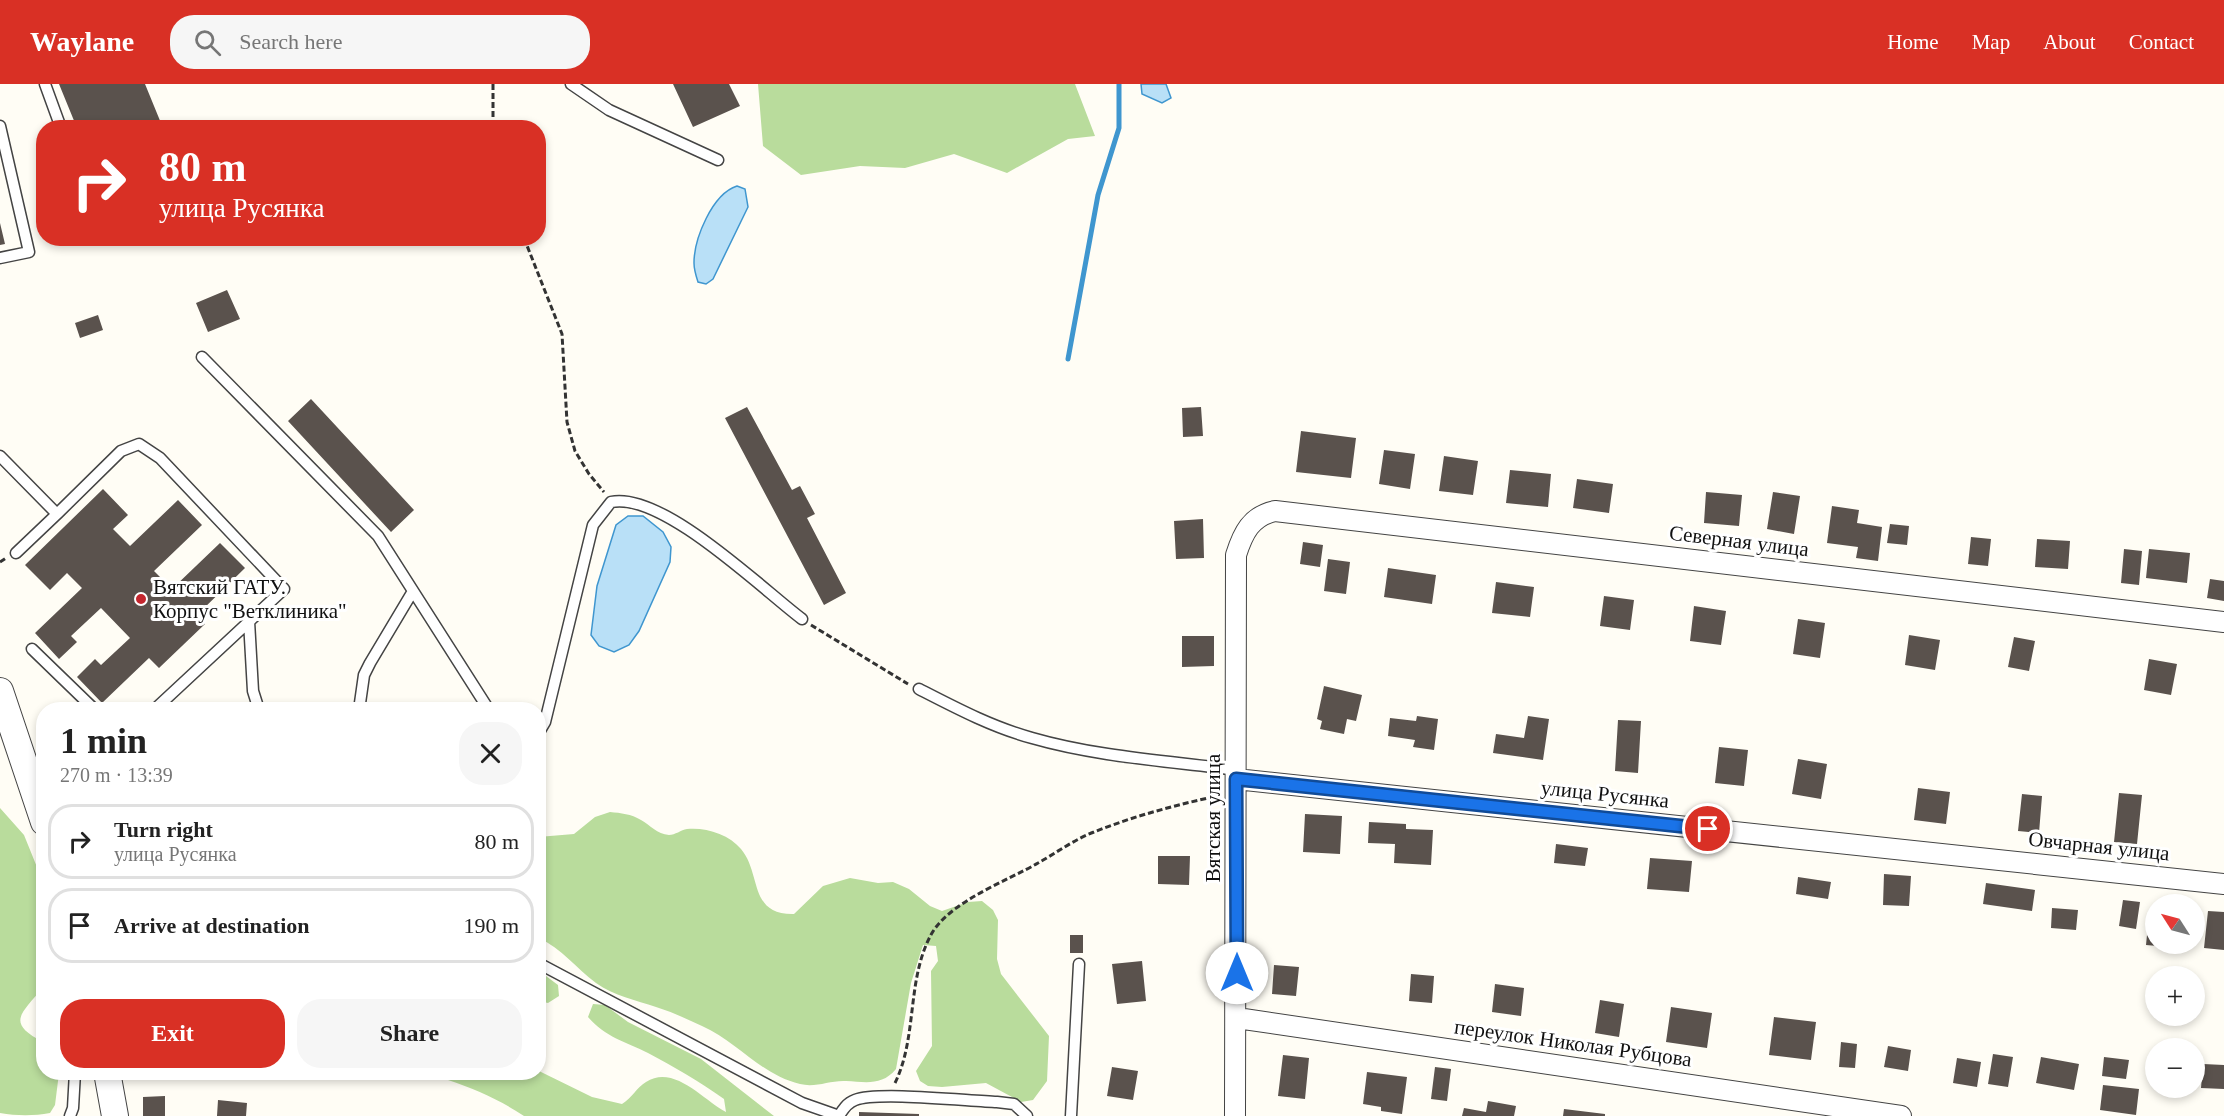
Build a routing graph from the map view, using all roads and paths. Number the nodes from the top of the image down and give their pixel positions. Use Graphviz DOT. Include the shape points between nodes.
graph roads {
  1 [pos="45,84"];
  2 [pos="493,84"];
  3 [pos="571,84"];
  4 [pos="58,120"];
  5 [pos="493,120"];
  6 [pos="0,126"];
  7 [pos="718,160"];
  8 [pos="527,246"];
  9 [pos="0,258"];
  10 [pos="202,357"];
  11 [pos="0,456"];
  12 [pos="611,502"];
  13 [pos="57,514"];
  14 [pos="1251,523"];
  15 [pos="16,553"];
  16 [pos="413,591"];
  17 [pos="802,619"];
  18 [pos="249,621"];
  19 [pos="2224,622"];
  20 [pos="32,649"];
  21 [pos="918,689"];
  22 [pos="0,692"];
  23 [pos="87,702"];
  24 [pos="163,702"];
  25 [pos="256,702"];
  26 [pos="360,702"];
  27 [pos="484,702"];
  28 [pos="546,712"];
  29 [pos="1236,780"];
  30 [pos="36,798"];
  31 [pos="1968,857"];
  32 [pos="2224,884"];
  33 [pos="1079,964"];
  34 [pos="546,967"];
  35 [pos="1237,1018"];
  36 [pos="75,1080"];
  37 [pos="108,1080"];
  38 [pos="888,1097"];
  39 [pos="70,1116"];
  40 [pos="115,1116"];
  41 [pos="839,1116"];
  42 [pos="1027,1116"];
  43 [pos="1071,1116"];
  44 [pos="1235,1116"];
  45 [pos="1901,1116"];
  1 -- 4 [label="lane"];
  2 -- 5 [label="path"];
  3 -- 7 [label="lane" via="609,110"];
  6 -- 9 [label="lane" via="28,252"];
  8 -- 12 [label="path" via="562,333 567,422 575,451"];
  10 -- 16 [label="lane" via="378,536"];
  11 -- 13 [label="lane"];
  12 -- 17 [label="lane" via="628,501 691,531"];
  12 -- 28 [label="lane" via="593,525"];
  13 -- 15 [label="lane"];
  13 -- 18 [label="lane" via="121,451 139,444 146,447 284,589"];
  14 -- 19 [label="street, Северная улица" via="1275,511"];
  14 -- 29 [label="street, Вятская улица" via="1236,555"];
  16 -- 26 [label="lane" via="364,675"];
  16 -- 27 [label="lane"];
  17 -- 21 [label="path"];
  18 -- 24 [label="lane"];
  18 -- 25 [label="lane"];
  20 -- 23 [label="lane"];
  21 -- 29 [label="lane" via="994,726 1032,738"];
  22 -- 30 [label="street"];
  29 -- 31 [label="street, улица Русянка"];
  29 -- 35 [label="street, Вятская улица"];
  29 -- 38 [label="path" via="1093,832 975,896 941,921 932,934 919,972 910,1038"];
  31 -- 32 [label="street, Овчарная улица"];
  33 -- 43 [label="lane"];
  34 -- 41 [label="lane" via="802,1103"];
  35 -- 44 [label="street, Вятская улица"];
  35 -- 45 [label="street, переулок Николая Рубцова"];
  36 -- 39 [label="lane"];
  37 -- 40 [label="street"];
  38 -- 41 [label="lane" via="853,1100"];
  38 -- 42 [label="lane" via="1014,1104"];
}
